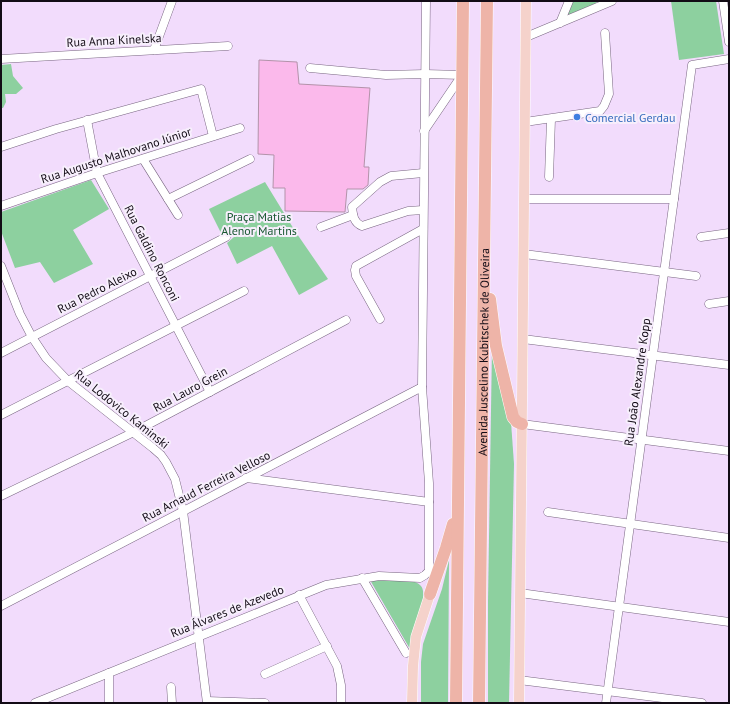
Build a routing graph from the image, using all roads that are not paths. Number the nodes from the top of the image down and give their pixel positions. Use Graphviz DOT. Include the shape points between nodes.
graph roads {
  1 [pos="172,1"];
  2 [pos="426,1"];
  3 [pos="463,1"];
  4 [pos="487,1"];
  5 [pos="526,1"];
  6 [pos="569,1"];
  7 [pos="612,1"];
  8 [pos="723,1"];
  9 [pos="601,3"];
  10 [pos="560,23"];
  11 [pos="605,33"];
  12 [pos="526,37"];
  13 [pos="729,42"];
  14 [pos="228,46"];
  15 [pos="154,50"];
  16 [pos="1,59"];
  17 [pos="729,59"];
  18 [pos="310,68"];
  19 [pos="425,74"];
  20 [pos="462,75"];
  21 [pos="551,119"];
  22 [pos="87,120"];
  23 [pos="525,122"];
  24 [pos="240,128"];
  25 [pos="424,132"];
  26 [pos="213,136"];
  27 [pos="2,144"];
  28 [pos="143,159"];
  29 [pos="250,159"];
  30 [pos="97,173"];
  31 [pos="424,173"];
  32 [pos="550,177"];
  33 [pos="168,199"];
  34 [pos="524,199"];
  35 [pos="674,199"];
  36 [pos="1,206"];
  37 [pos="423,210"];
  38 [pos="178,215"];
  39 [pos="353,215"];
  40 [pos="321,227"];
  41 [pos="423,229"];
  42 [pos="484,232"];
  43 [pos="729,233"];
  44 [pos="226,237"];
  45 [pos="701,237"];
  46 [pos="524,254"];
  47 [pos="1,266"];
  48 [pos="664,272"];
  49 [pos="150,276"];
  50 [pos="696,276"];
  51 [pos="4,282"];
  52 [pos="244,291"];
  53 [pos="729,301"];
  54 [pos="709,304"];
  55 [pos="380,319"];
  56 [pos="346,320"];
  57 [pos="176,326"];
  58 [pos="32,337"];
  59 [pos="523,339"];
  60 [pos="1,353"];
  61 [pos="653,356"];
  62 [pos="729,365"];
  63 [pos="68,381"];
  64 [pos="422,387"];
  65 [pos="210,392"];
  66 [pos="1,415"];
  67 [pos="522,424"];
  68 [pos="134,432"];
  69 [pos="642,440"];
  70 [pos="729,451"];
  71 [pos="246,478"];
  72 [pos="1,496"];
  73 [pos="458,501"];
  74 [pos="429,502"];
  75 [pos="184,511"];
  76 [pos="548,512"];
  77 [pos="630,524"];
  78 [pos="729,538"];
  79 [pos="362,578"];
  80 [pos="520,593"];
  81 [pos="430,594"];
  82 [pos="299,595"];
  83 [pos="1,606"];
  84 [pos="619,607"];
  85 [pos="729,622"];
  86 [pos="199,636"];
  87 [pos="328,646"];
  88 [pos="406,653"];
  89 [pos="109,672"];
  90 [pos="265,674"];
  91 [pos="519,680"];
  92 [pos="171,687"];
  93 [pos="608,691"];
  94 [pos="207,702"];
  95 [pos="35,703"];
  96 [pos="109,703"];
  97 [pos="172,703"];
  98 [pos="265,703"];
  99 [pos="341,703"];
  100 [pos="412,703"];
  101 [pos="456,703"];
  102 [pos="479,703"];
  103 [pos="519,703"];
  104 [pos="606,703"];
  105 [pos="702,703"];
  1 -- 15 [label="street"];
  2 -- 19 [label="street"];
  3 -- 20 [label="highway, Avenida Juscelino Kubitschek de Oliveira"];
  4 -- 42 [label="highway, Avenida Juscelino Kubitschek de Oliveira"];
  5 -- 12 [label="main road"];
  6 -- 10 [label="street"];
  7 -- 9 [label="street"];
  8 -- 13 [label="street"];
  9 -- 10 [label="street"];
  10 -- 12 [label="street"];
  11 -- 21 [label="street" via="609,94 604,106 600,111"];
  12 -- 23 [label="main road"];
  14 -- 15 [label="street, Rua Anna Kinelska"];
  15 -- 16 [label="street, Rua Anna Kinelska"];
  17 -- 35 [label="street, Rua João Alexandre Kopp" via="692,65"];
  18 -- 19 [label="street" via="386,75"];
  19 -- 20 [label="street"];
  19 -- 25 [label="street"];
  20 -- 25 [label="street"];
  20 -- 73 [label="highway, Avenida Juscelino Kubitschek de Oliveira"];
  21 -- 23 [label="street"];
  21 -- 32 [label="street"];
  22 -- 26 [label="street" via="201,89"];
  22 -- 27 [label="street"];
  22 -- 30 [label="street, Rua Galdino Ronconi"];
  23 -- 34 [label="main road"];
  24 -- 26 [label="street, Rua Augusto Malhovano Júnior"];
  25 -- 31 [label="street"];
  26 -- 28 [label="street, Rua Augusto Malhovano Júnior"];
  28 -- 30 [label="street, Rua Augusto Malhovano Júnior"];
  28 -- 33 [label="street"];
  29 -- 33 [label="street"];
  30 -- 36 [label="street, Rua Augusto Malhovano Júnior"];
  30 -- 49 [label="street, Rua Galdino Ronconi"];
  31 -- 37 [label="street"];
  31 -- 39 [label="street" via="391,176 380,182 352,207"];
  33 -- 38 [label="street"];
  34 -- 35 [label="street"];
  34 -- 46 [label="main road"];
  35 -- 48 [label="street, Rua João Alexandre Kopp"];
  37 -- 39 [label="street" via="408,211 362,226"];
  37 -- 41 [label="street"];
  39 -- 40 [label="street"];
  41 -- 55 [label="street" via="356,266 356,276"];
  41 -- 64 [label="street"];
  42 -- 67 [label="highway" via="496,346 513,417 516,422"];
  42 -- 102 [label="highway, Avenida Juscelino Kubitschek de Oliveira"];
  43 -- 45 [label="street"];
  44 -- 49 [label="street, Rua Pedro Aleixo"];
  46 -- 48 [label="street"];
  46 -- 59 [label="main road"];
  47 -- 51 [label="street, Rua Lodovico Kaminski"];
  48 -- 50 [label="street"];
  48 -- 61 [label="street, Rua João Alexandre Kopp"];
  49 -- 57 [label="street, Rua Galdino Ronconi"];
  49 -- 58 [label="street, Rua Pedro Aleixo"];
  51 -- 58 [label="street, Rua Lodovico Kaminski"];
  52 -- 57 [label="street"];
  53 -- 54 [label="street"];
  56 -- 65 [label="street, Rua Lauro Grein"];
  57 -- 63 [label="street"];
  57 -- 65 [label="street, Rua Galdino Ronconi"];
  58 -- 60 [label="street, Rua Pedro Aleixo"];
  58 -- 63 [label="street, Rua Lodovico Kaminski" via="46,358"];
  59 -- 61 [label="street"];
  59 -- 67 [label="main road"];
  61 -- 62 [label="street"];
  61 -- 69 [label="street, Rua João Alexandre Kopp"];
  63 -- 66 [label="street"];
  63 -- 68 [label="street, Rua Lodovico Kaminski"];
  64 -- 71 [label="street, Rua Arnaud Ferreira Velloso"];
  64 -- 74 [label="street"];
  65 -- 68 [label="street, Rua Lauro Grein"];
  67 -- 69 [label="street"];
  67 -- 80 [label="main road"];
  68 -- 72 [label="street, Rua Lauro Grein"];
  68 -- 75 [label="street, Rua Lodovico Kaminski" via="166,462 175,479"];
  69 -- 70 [label="street"];
  69 -- 77 [label="street, Rua João Alexandre Kopp"];
  71 -- 74 [label="street"];
  71 -- 75 [label="street, Rua Arnaud Ferreira Velloso"];
  73 -- 81 [label="highway" via="446,548"];
  73 -- 101 [label="highway, Avenida Juscelino Kubitschek de Oliveira"];
  74 -- 79 [label="street, Rua Álvares de Azevedo" via="430,568 426,575 420,578 386,575"];
  75 -- 83 [label="street, Rua Arnaud Ferreira Velloso"];
  75 -- 86 [label="street, Rua Lodovico Kaminski"];
  76 -- 77 [label="street"];
  77 -- 78 [label="street"];
  77 -- 84 [label="street, Rua João Alexandre Kopp"];
  79 -- 82 [label="street, Rua Álvares de Azevedo" via="326,584"];
  79 -- 88 [label="street"];
  80 -- 84 [label="street"];
  80 -- 91 [label="main road"];
  81 -- 100 [label="main road" via="416,638"];
  82 -- 86 [label="street, Rua Álvares de Azevedo"];
  82 -- 87 [label="street"];
  84 -- 85 [label="street"];
  84 -- 93 [label="street, Rua João Alexandre Kopp"];
  86 -- 89 [label="street, Rua Álvares de Azevedo"];
  86 -- 94 [label="street, Rua Lodovico Kaminski"];
  87 -- 90 [label="street"];
  87 -- 99 [label="street" via="340,676"];
  89 -- 95 [label="street, Rua Álvares de Azevedo"];
  89 -- 96 [label="street"];
  91 -- 93 [label="street"];
  91 -- 103 [label="main road"];
  92 -- 97 [label="street"];
  93 -- 104 [label="street, Rua João Alexandre Kopp"];
  93 -- 105 [label="street"];
  94 -- 98 [label="street"];
}
